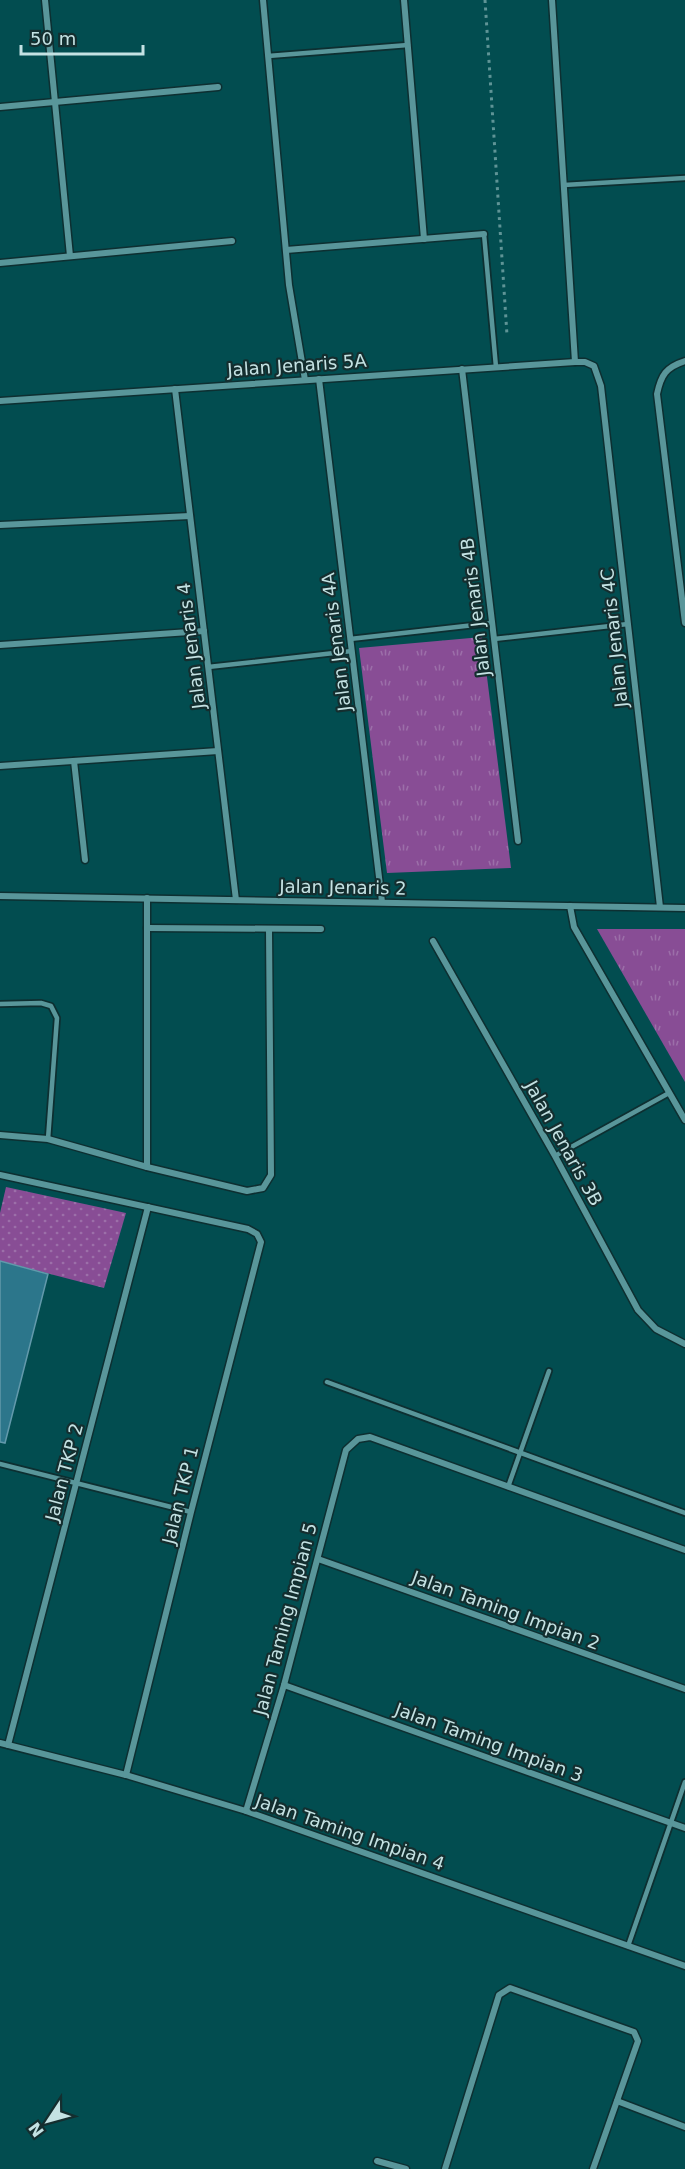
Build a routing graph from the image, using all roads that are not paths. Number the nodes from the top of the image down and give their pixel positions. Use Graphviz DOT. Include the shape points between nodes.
graph roads {
  1 [pos="45,0"];
  2 [pos="262,0"];
  3 [pos="404,0"];
  4 [pos="552,0"];
  5 [pos="408,45"];
  6 [pos="268,56"];
  7 [pos="218,87"];
  8 [pos="55,102"];
  9 [pos="0,107"];
  10 [pos="685,178"];
  11 [pos="564,185"];
  12 [pos="484,234"];
  13 [pos="424,239"];
  14 [pos="232,241"];
  15 [pos="286,250"];
  16 [pos="70,256"];
  17 [pos="0,262"];
  18 [pos="575,362"];
  19 [pos="685,362"];
  20 [pos="594,366"];
  21 [pos="495,367"];
  22 [pos="462,369"];
  23 [pos="319,379"];
  24 [pos="305,380"];
  25 [pos="175,389"];
  26 [pos="0,400"];
  27 [pos="190,516"];
  28 [pos="0,525"];
  29 [pos="685,622"];
  30 [pos="492,623"];
  31 [pos="628,624"];
  32 [pos="204,631"];
  33 [pos="350,639"];
  34 [pos="494,639"];
  35 [pos="0,645"];
  36 [pos="352,651"];
  37 [pos="208,667"];
  38 [pos="218,751"];
  39 [pos="74,761"];
  40 [pos="0,766"];
  41 [pos="518,841"];
  42 [pos="85,860"];
  43 [pos="0,896"];
  44 [pos="147,898"];
  45 [pos="236,900"];
  46 [pos="382,903"];
  47 [pos="570,906"];
  48 [pos="660,907"];
  49 [pos="685,908"];
  50 [pos="147,928"];
  51 [pos="321,929"];
  52 [pos="269,930"];
  53 [pos="433,941"];
  54 [pos="0,1004"];
  55 [pos="669,1093"];
  56 [pos="685,1120"];
  57 [pos="0,1134"];
  58 [pos="48,1139"];
  59 [pos="555,1156"];
  60 [pos="147,1167"];
  61 [pos="0,1175"];
  62 [pos="148,1207"];
  63 [pos="685,1344"];
  64 [pos="549,1371"];
  65 [pos="327,1382"];
  66 [pos="520,1453"];
  67 [pos="0,1464"];
  68 [pos="77,1482"];
  69 [pos="508,1487"];
  70 [pos="191,1512"];
  71 [pos="685,1513"];
  72 [pos="685,1550"];
  73 [pos="318,1559"];
  74 [pos="284,1685"];
  75 [pos="685,1689"];
  76 [pos="0,1743"];
  77 [pos="8,1745"];
  78 [pos="126,1775"];
  79 [pos="685,1782"];
  80 [pos="246,1811"];
  81 [pos="671,1823"];
  82 [pos="685,1828"];
  83 [pos="628,1946"];
  84 [pos="685,1966"];
  85 [pos="617,2101"];
  86 [pos="685,2127"];
  87 [pos="376,2161"];
  88 [pos="406,2169"];
  89 [pos="445,2169"];
  90 [pos="593,2169"];
  1 -- 8 [label="street"];
  2 -- 6 [label="street"];
  3 -- 5 [label="street"];
  4 -- 11 [label="street"];
  5 -- 6 [label="lane"];
  5 -- 13 [label="street"];
  6 -- 15 [label="street"];
  7 -- 8 [label="street"];
  8 -- 9 [label="street"];
  8 -- 16 [label="street"];
  10 -- 11 [label="lane"];
  11 -- 18 [label="street"];
  12 -- 13 [label="street"];
  12 -- 21 [label="lane"];
  13 -- 15 [label="street"];
  14 -- 16 [label="street"];
  15 -- 24 [label="street"];
  16 -- 17 [label="street"];
  18 -- 20 [label="street, Jalan Jenaris 5A"];
  18 -- 21 [label="street, Jalan Jenaris 5A"];
  19 -- 29 [label="street" via="660,377 657,394"];
  20 -- 31 [label="street, Jalan Jenaris 4C" via="601,386"];
  21 -- 22 [label="street, Jalan Jenaris 5A"];
  22 -- 23 [label="street, Jalan Jenaris 5A"];
  22 -- 30 [label="street, Jalan Jenaris 4B"];
  23 -- 24 [label="street, Jalan Jenaris 5A"];
  23 -- 33 [label="street, Jalan Jenaris 4A"];
  24 -- 25 [label="street, Jalan Jenaris 5A"];
  25 -- 26 [label="street, Jalan Jenaris 5A"];
  25 -- 27 [label="street, Jalan Jenaris 4"];
  27 -- 28 [label="street"];
  27 -- 32 [label="street, Jalan Jenaris 4"];
  30 -- 33 [label="lane"];
  30 -- 34 [label="street, Jalan Jenaris 4B"];
  31 -- 34 [label="lane"];
  31 -- 48 [label="street, Jalan Jenaris 4C"];
  32 -- 35 [label="street"];
  32 -- 37 [label="street, Jalan Jenaris 4"];
  33 -- 36 [label="street, Jalan Jenaris 4A"];
  34 -- 41 [label="street, Jalan Jenaris 4B"];
  36 -- 37 [label="lane"];
  36 -- 46 [label="street, Jalan Jenaris 4A"];
  37 -- 38 [label="street, Jalan Jenaris 4"];
  38 -- 39 [label="street"];
  38 -- 45 [label="street, Jalan Jenaris 4"];
  39 -- 40 [label="street"];
  39 -- 42 [label="street"];
  43 -- 44 [label="street, Jalan Jenaris 2"];
  44 -- 45 [label="street, Jalan Jenaris 2"];
  44 -- 50 [label="street"];
  45 -- 46 [label="street, Jalan Jenaris 2"];
  46 -- 47 [label="street, Jalan Jenaris 2"];
  47 -- 48 [label="street, Jalan Jenaris 2"];
  47 -- 55 [label="street" via="574,927"];
  48 -- 49 [label="street, Jalan Jenaris 2"];
  50 -- 52 [label="street"];
  50 -- 60 [label="street"];
  51 -- 52 [label="street"];
  52 -- 60 [label="street" via="271,1175 263,1188 247,1191"];
  53 -- 59 [label="street, Jalan Jenaris 3B"];
  54 -- 58 [label="lane" via="41,1003 51,1006 57,1018"];
  55 -- 56 [label="street"];
  55 -- 59 [label="lane"];
  57 -- 58 [label="street"];
  58 -- 60 [label="street"];
  59 -- 63 [label="street, Jalan Jenaris 3B" via="638,1310 656,1329"];
  61 -- 62 [label="street"];
  62 -- 68 [label="street, Jalan TKP 2"];
  62 -- 70 [label="street, Jalan TKP 1" via="248,1229 261,1242"];
  64 -- 66 [label="lane"];
  65 -- 66 [label="lane"];
  66 -- 69 [label="lane"];
  66 -- 71 [label="lane"];
  67 -- 68 [label="lane"];
  68 -- 70 [label="lane"];
  68 -- 77 [label="street, Jalan TKP 2"];
  69 -- 72 [label="street"];
  69 -- 73 [label="street, Jalan Taming Impian 5" via="370,1437 358,1439 346,1450"];
  70 -- 78 [label="street, Jalan TKP 1"];
  73 -- 74 [label="street, Jalan Taming Impian 5"];
  73 -- 75 [label="street, Jalan Taming Impian 2"];
  74 -- 80 [label="street, Jalan Taming Impian 5"];
  74 -- 81 [label="street, Jalan Taming Impian 3"];
  76 -- 77 [label="street, Jalan Taming Impian 4"];
  77 -- 78 [label="street, Jalan Taming Impian 4"];
  78 -- 80 [label="street, Jalan Taming Impian 4"];
  79 -- 81 [label="lane"];
  80 -- 83 [label="street, Jalan Taming Impian 4"];
  81 -- 82 [label="street, Jalan Taming Impian 3"];
  81 -- 83 [label="lane"];
  83 -- 84 [label="street, Jalan Taming Impian 4"];
  85 -- 86 [label="street"];
  85 -- 89 [label="street" via="638,2041 634,2031 510,1988 499,1995"];
  85 -- 90 [label="street"];
  87 -- 88 [label="street"];
}
